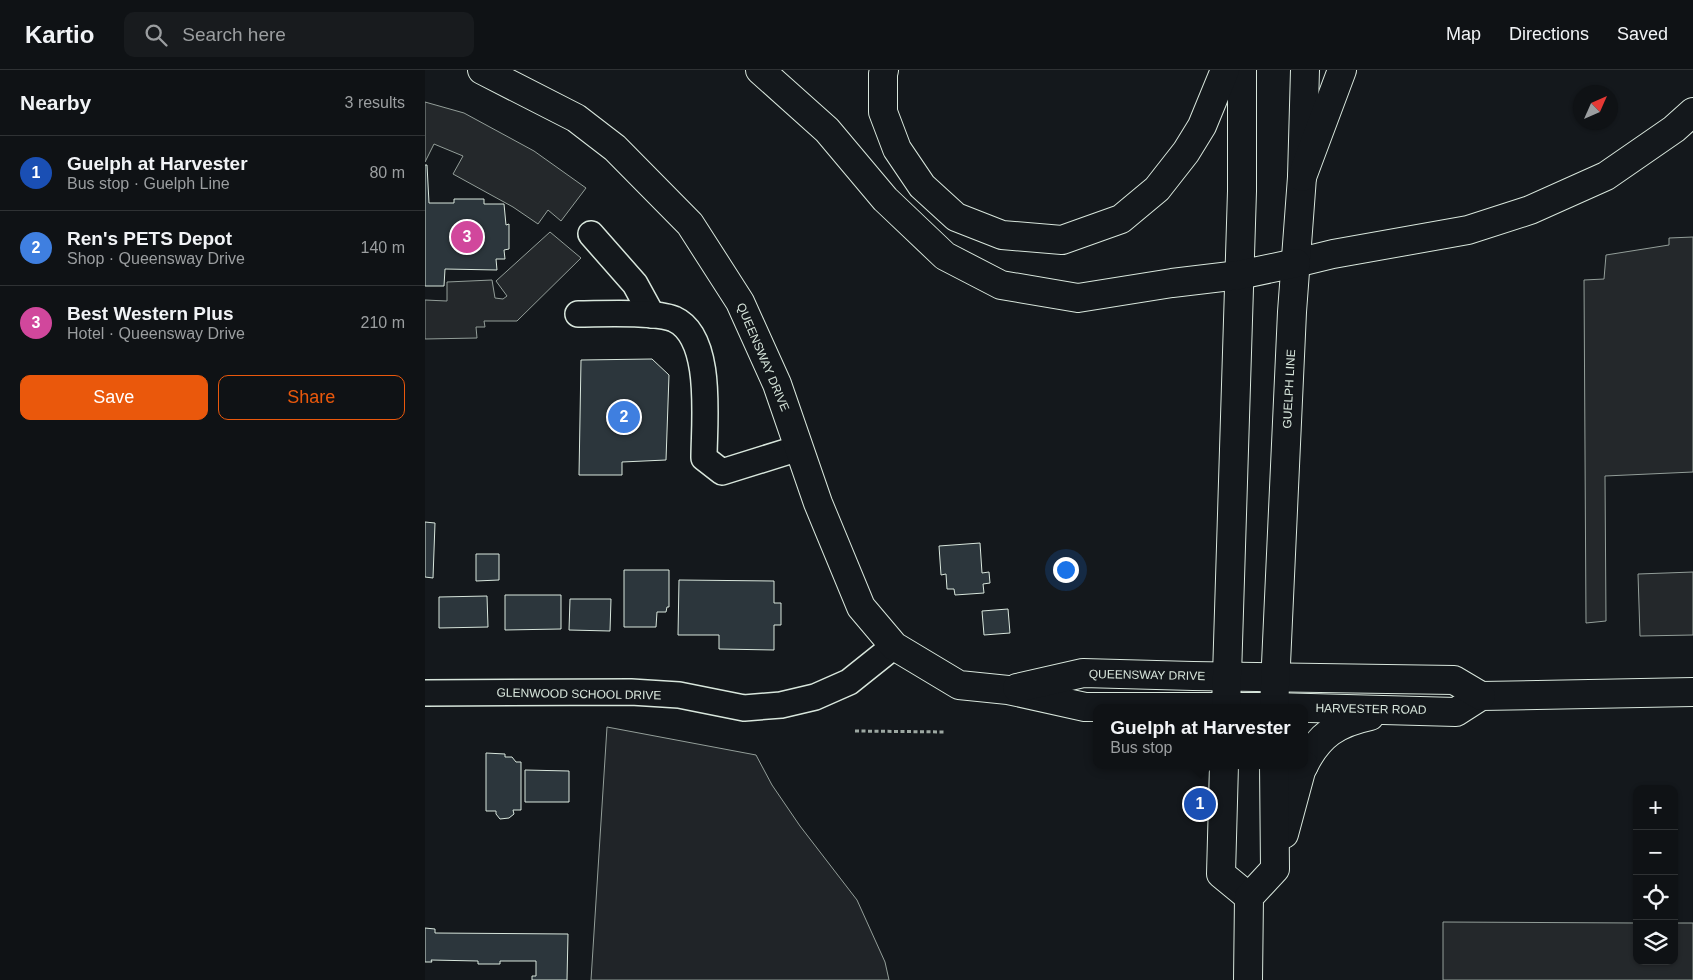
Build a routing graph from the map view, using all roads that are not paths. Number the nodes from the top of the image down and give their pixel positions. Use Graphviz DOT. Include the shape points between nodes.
graph roads {
  1 [pos="482,70"];
  2 [pos="760,70"];
  3 [pos="884,70"];
  4 [pos="1225,70"];
  5 [pos="1242,70"];
  6 [pos="1305,70"];
  7 [pos="1342,70"];
  8 [pos="1693,112"];
  9 [pos="1303,177"];
  10 [pos="591,234"];
  11 [pos="1296,263"];
  12 [pos="1239,275"];
  13 [pos="578,314"];
  14 [pos="652,315"];
  15 [pos="799,448"];
  16 [pos="894,646"];
  17 [pos="1227,677"];
  18 [pos="1275,677"];
  19 [pos="1008,690"];
  20 [pos="1693,692"];
  21 [pos="425,693"];
  22 [pos="1481,696"];
  23 [pos="1226,704"];
  24 [pos="1274,704"];
  25 [pos="1093,707"];
  26 [pos="1308,708"];
  27 [pos="1396,710"];
  28 [pos="1308,757"];
  29 [pos="1225,769"];
  30 [pos="1274,769"];
  31 [pos="1302,769"];
  32 [pos="1275,869"];
  33 [pos="1249,897"];
  34 [pos="1248,980"];
  1 -- 15 [label="main road, QUEENSWAY DRIVE" via="576,118 615,148 690,224 740,302 777,384"];
  2 -- 12 [label="main road" via="827,130 885,199 945,256 1001,285 1078,298"];
  3 -- 4 [label="main road" via="883,112 897,149 922,186 956,217 1002,235 1062,240 1121,219 1157,189 1202,126"];
  5 -- 12 [label="main road"];
  6 -- 9 [label="main road, GUELPH LINE"];
  7 -- 9 [label="main road"];
  8 -- 11 [label="main road" via="1606,176 1530,210 1468,230"];
  9 -- 11 [label="main road, GUELPH LINE"];
  10 -- 14 [label="street" via="635,284"];
  11 -- 12 [label="main road"];
  11 -- 18 [label="main road, GUELPH LINE"];
  12 -- 17 [label="main road"];
  13 -- 14 [label="street"];
  14 -- 15 [label="street" via="674,319 690,333 700,356 705,386 704,458 722,472"];
  15 -- 16 [label="main road, QUEENSWAY DRIVE" via="861,607"];
  16 -- 19 [label="main road, QUEENSWAY DRIVE" via="959,684"];
  16 -- 21 [label="street, GLENWOOD SCHOOL DRIVE" via="849,682 815,697 781,706 744,708 679,696 631,692"];
  17 -- 18 [label="main road"];
  17 -- 19 [label="main road, QUEENSWAY DRIVE" via="1083,673"];
  17 -- 23 [label="main road"];
  18 -- 22 [label="main road" via="1454,680"];
  18 -- 24 [label="main road, GUELPH LINE"];
  19 -- 25 [label="main road, QUEENSWAY DRIVE"];
  20 -- 22 [label="main road"];
  22 -- 27 [label="main road, HARVESTER ROAD" via="1456,712"];
  26 -- 27 [label="main road, HARVESTER ROAD"];
  27 -- 28 [label="main road" via="1352,720 1330,731"];
  29 -- 33 [label="main road" via="1221,874"];
  30 -- 32 [label="main road"];
  31 -- 32 [label="main road"];
  32 -- 33 [label="main road"];
  33 -- 34 [label="main road"];
}
